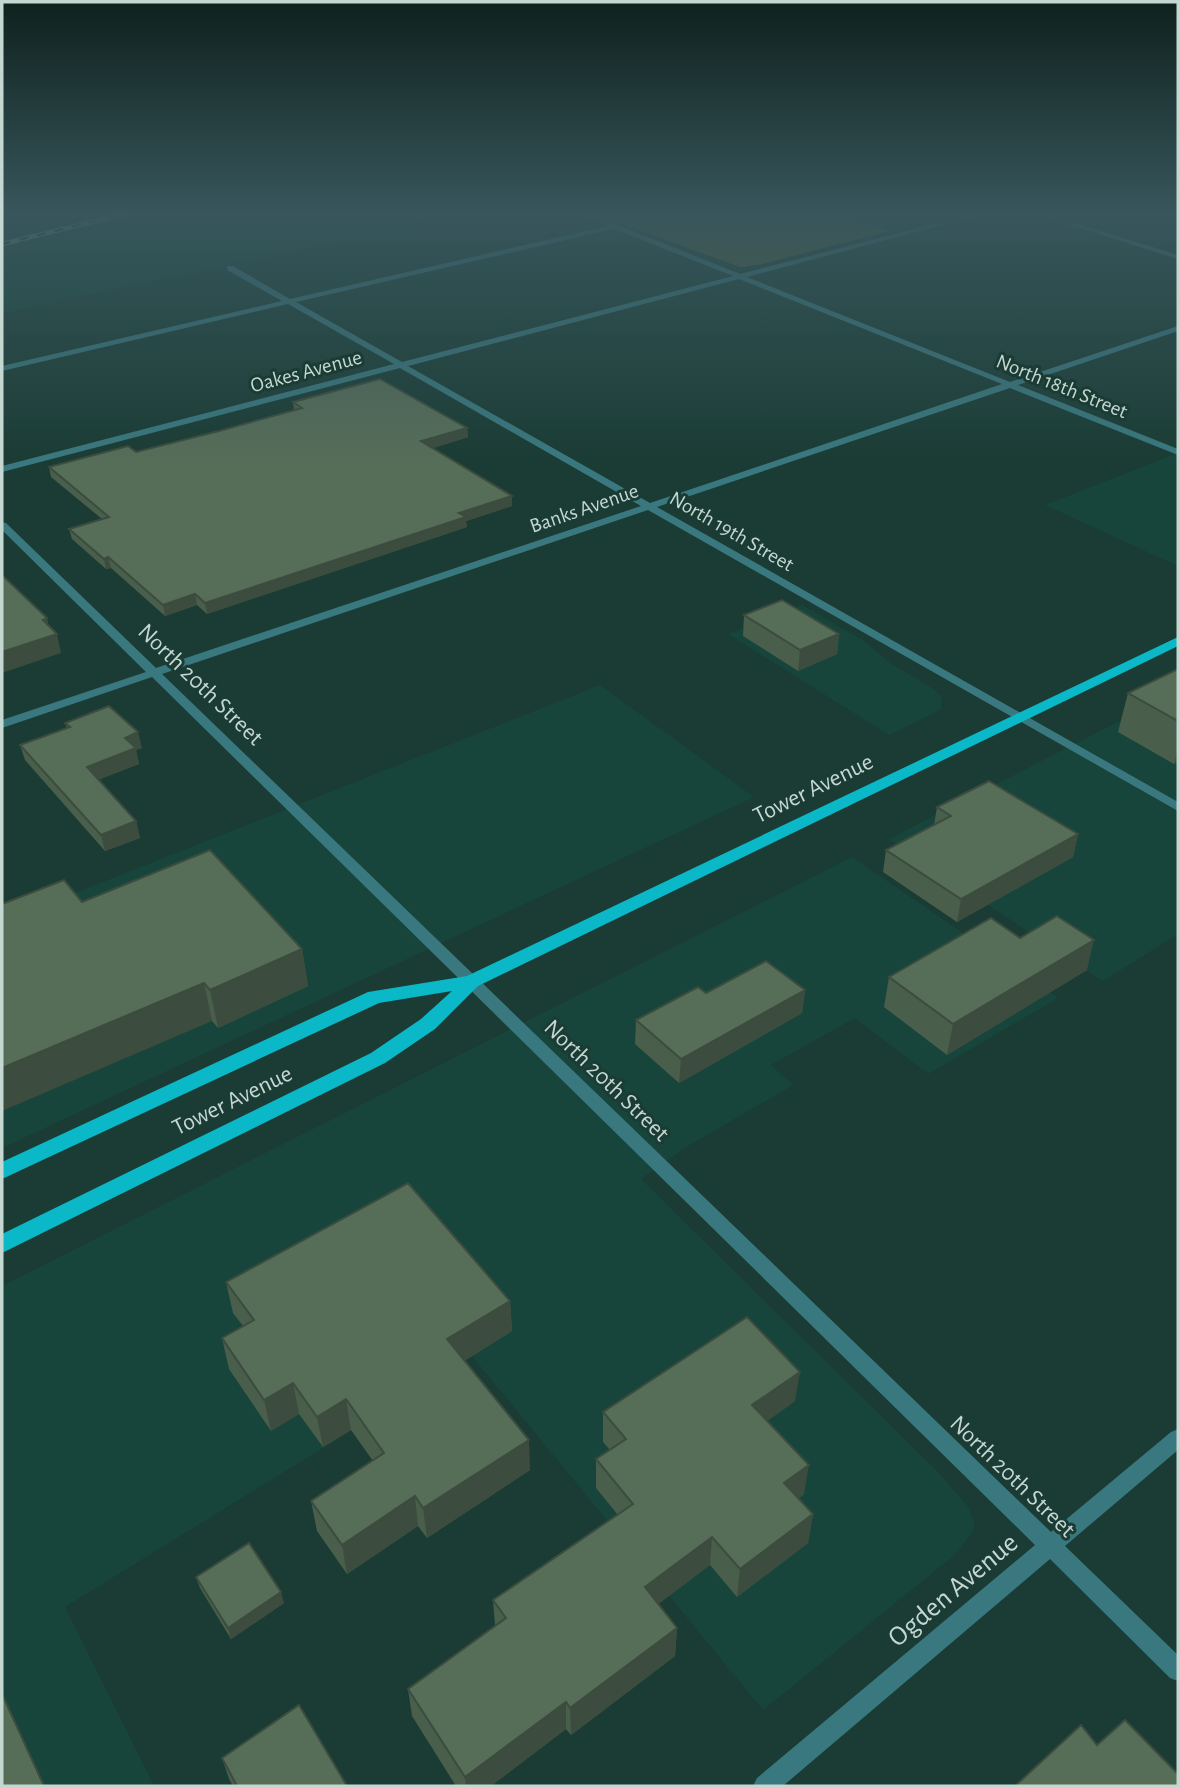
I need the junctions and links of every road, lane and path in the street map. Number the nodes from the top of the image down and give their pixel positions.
1 (283, 296) edge
2 (311, 296) edge
3 (663, 296) edge
4 (792, 296) edge
5 (291, 301) junction
6 (1178, 328) edge
7 (401, 365) junction
8 (2, 368) edge
9 (1011, 384) junction
10 (1178, 452) edge
11 (2, 469) edge
12 (649, 506) junction
13 (2, 525) edge
14 (1178, 641) edge
15 (154, 673) junction
16 (1020, 717) junction
17 (2, 724) edge
18 (1178, 807) edge
19 (471, 982) junction
20 (2, 1171) edge
21 (2, 1244) edge
22 (1178, 1438) edge
23 (1050, 1545) junction
24 (1178, 1670) edge
25 (765, 1786) edge

1 - 5 street, North 19th Street
2 - 5 street
3 - 7 street, Oakes Avenue
4 - 9 street, North 18th Street
5 - 7 street, North 19th Street
5 - 8 street
6 - 9 street, Banks Avenue
7 - 11 street, Oakes Avenue
7 - 12 street, North 19th Street
9 - 10 street, North 18th Street
9 - 12 street, Banks Avenue
12 - 15 street, Banks Avenue
12 - 16 street, North 19th Street
13 - 15 street, North 20th Street
14 - 16 main road, Tower Avenue
15 - 17 street, Banks Avenue
15 - 19 street, North 20th Street
16 - 18 street, North 19th Street
16 - 19 main road, Tower Avenue
19 - 20 main road, Tower Avenue
19 - 21 main road, Tower Avenue
19 - 23 street, North 20th Street
22 - 23 street, Ogden Avenue
23 - 24 street, North 20th Street
23 - 25 street, Ogden Avenue

